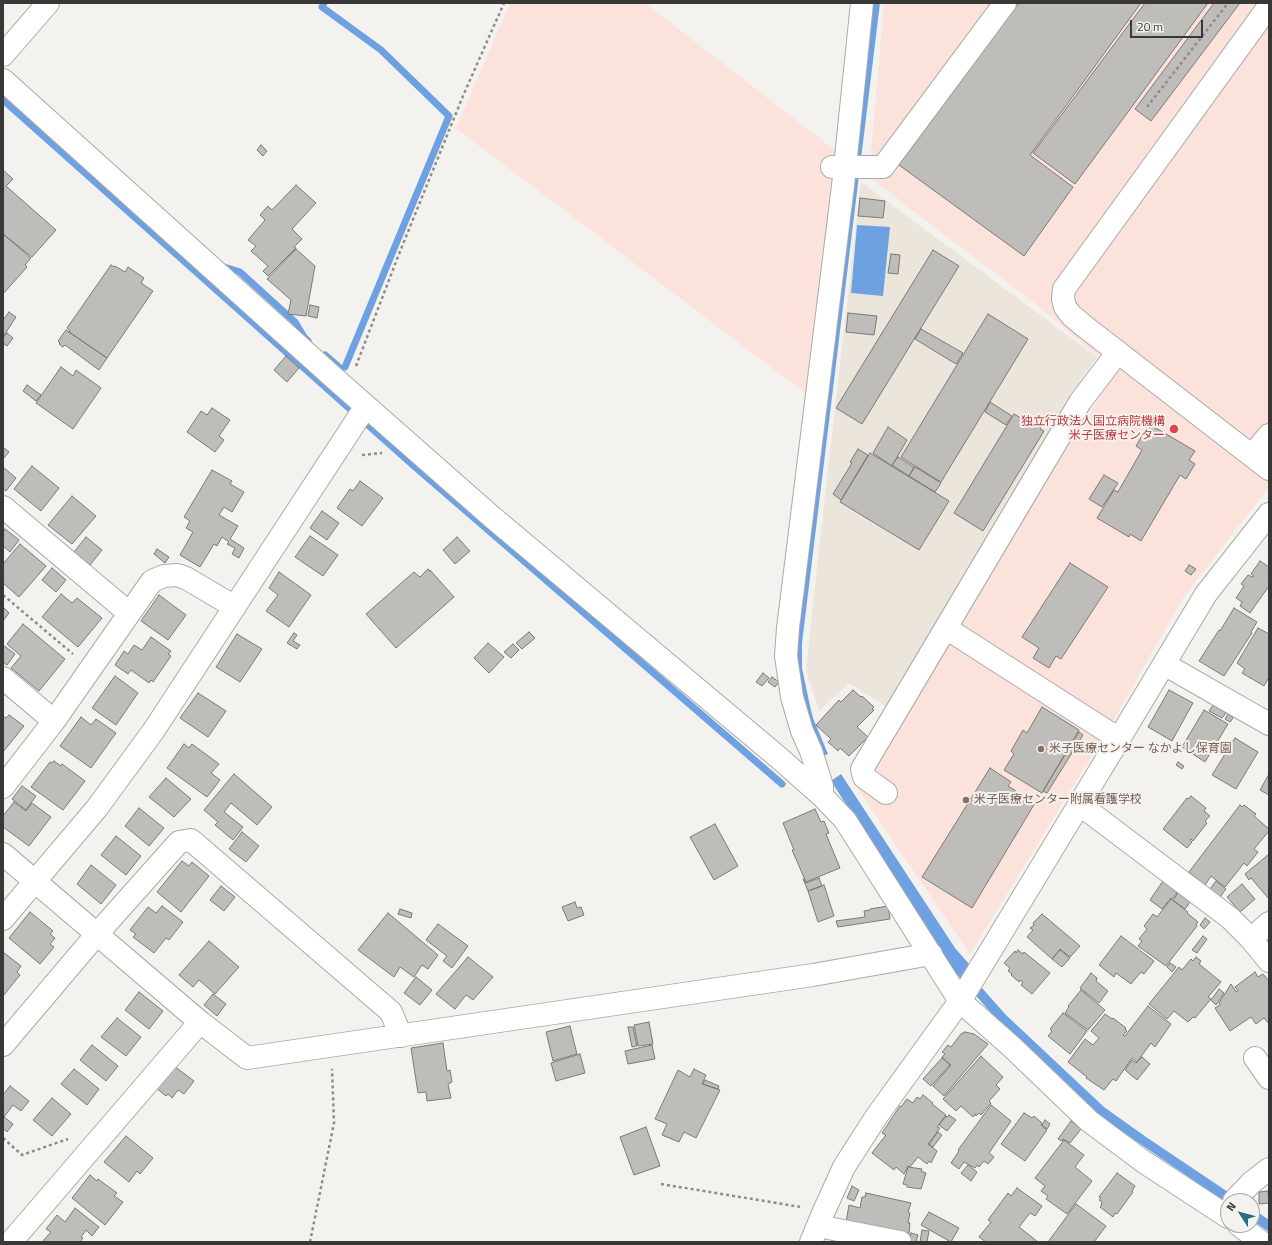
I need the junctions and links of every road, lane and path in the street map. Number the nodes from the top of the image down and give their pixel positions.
1 (48, 3) edge
2 (504, 3) edge
3 (862, 3) edge
4 (1005, 3) edge
5 (1228, 3) edge
6 (1269, 6) edge
7 (3, 55) edge
8 (3, 80) edge
9 (1147, 107) dead end
10 (847, 167) junction
11 (1118, 352) junction
12 (347, 388) junction
13 (366, 406) junction
14 (1269, 435) edge
15 (369, 451) dead end
16 (386, 453) dead end
17 (373, 454) junction
18 (1252, 455) junction
19 (357, 456) dead end
20 (1269, 469) edge
21 (3, 507) edge
22 (1269, 514) edge
23 (3, 595) edge
24 (235, 607) junction
25 (129, 613) junction
26 (946, 628) junction
27 (1164, 664) junction
28 (90, 669) junction
29 (3, 678) edge
30 (54, 721) junction
31 (1269, 724) edge
32 (1120, 739) junction
33 (3, 787) edge
34 (886, 793) dead end
35 (822, 796) junction
36 (1079, 804) junction
37 (3, 854) edge
38 (35, 881) junction
39 (3, 919) edge
40 (1269, 923) edge
41 (97, 934) junction
42 (1251, 938) junction
43 (931, 954) junction
44 (1269, 961) edge
45 (960, 1000) junction
46 (200, 1022) junction
47 (401, 1036) junction
48 (3, 1045) edge
49 (332, 1046) junction
50 (1255, 1058) dead end
51 (1269, 1078) edge
52 (75, 1137) dead end
53 (3, 1138) edge
54 (1269, 1170) edge
55 (661, 1184) dead end
56 (1244, 1193) edge
57 (1220, 1207) edge
58 (818, 1226) edge
59 (1251, 1233) edge
60 (11, 1242) edge
61 (310, 1242) edge
62 (900, 1242) edge
63 (1261, 1242) edge

1 - 7 street
2 - 12 path
3 - 10 street
4 - 10 street
5 - 9 path
6 - 11 street
8 - 12 street
10 - 35 street
11 - 18 street
11 - 26 street
12 - 13 street
13 - 24 street
13 - 35 street
14 - 18 street
15 - 17 path
16 - 17 path
17 - 19 path
18 - 20 street
21 - 25 street
22 - 27 street
23 - 28 path
24 - 25 street
24 - 38 street
25 - 28 street
26 - 32 street
26 - 34 street
27 - 31 street
27 - 32 street
28 - 30 street
29 - 30 street
30 - 33 street
32 - 36 street
35 - 43 street
36 - 42 street
36 - 45 street
37 - 38 street
38 - 39 street
38 - 41 street
40 - 42 street
41 - 46 street
41 - 47 street
41 - 48 street
42 - 44 street
43 - 45 street
43 - 47 street
45 - 57 street
45 - 58 street
46 - 49 street
46 - 60 street
47 - 49 street
49 - 61 path
50 - 51 street
52 - 53 path
54 - 56 street
55 - 58 path
58 - 62 street
59 - 63 street

